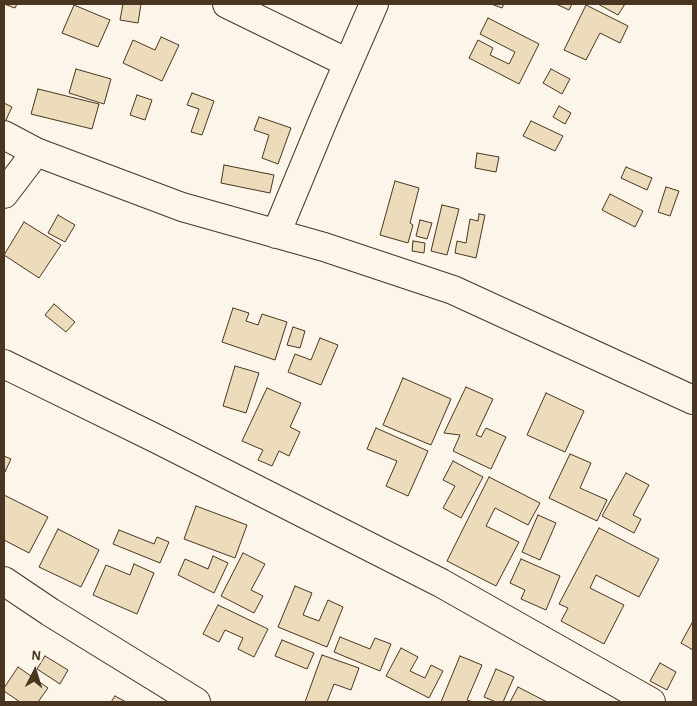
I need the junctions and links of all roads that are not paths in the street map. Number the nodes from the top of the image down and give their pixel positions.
1 (227, 4) edge
2 (374, 4) edge
3 (348, 63) junction
4 (4, 135) edge
5 (36, 152) junction
6 (4, 194) edge
7 (276, 234) junction
8 (4, 364) edge
9 (693, 400) edge
10 (4, 581) edge
11 (196, 702) edge
12 (651, 702) edge

1 - 3 street
2 - 3 street
3 - 7 street
4 - 5 street
5 - 6 street
5 - 7 street
7 - 9 street
8 - 12 street
10 - 11 street

